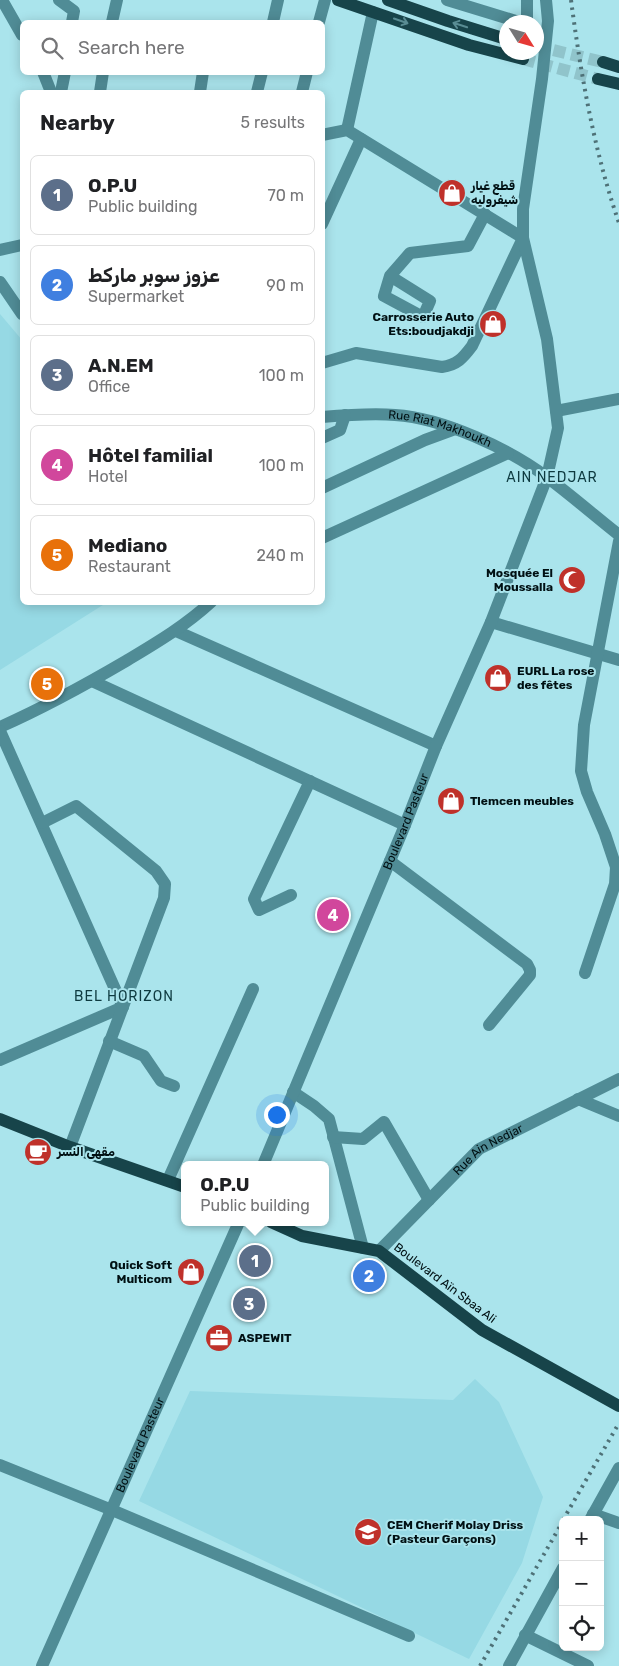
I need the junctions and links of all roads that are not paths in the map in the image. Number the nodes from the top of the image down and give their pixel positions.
1 (2, 0) edge
2 (59, 0) edge
3 (117, 0) edge
4 (278, 0) edge
5 (325, 0) edge
6 (338, 0) edge
7 (388, 0) edge
8 (447, 0) edge
9 (526, 0) edge
10 (546, 0) edge
11 (373, 12) junction
12 (527, 15) edge
13 (499, 16) edge
14 (72, 20) edge
15 (112, 20) edge
16 (273, 20) edge
17 (320, 20) edge
18 (20, 32) edge
19 (499, 37) edge
20 (499, 52) edge
21 (603, 62) tunnel mouth
22 (619, 67) edge
23 (44, 75) edge
24 (65, 75) edge
25 (103, 75) edge
26 (203, 75) edge
27 (261, 75) edge
28 (306, 75) edge
29 (598, 79) tunnel mouth
30 (619, 84) edge
31 (50, 90) edge
32 (62, 90) edge
33 (100, 90) edge
34 (200, 90) edge
35 (258, 90) edge
36 (302, 90) edge
37 (347, 130) junction
38 (325, 134) edge
39 (361, 139) junction
40 (485, 214) junction
41 (325, 217) edge
42 (524, 238) junction
43 (20, 245) edge
44 (0, 250) edge
45 (390, 276) dead end
46 (0, 282) edge
47 (20, 311) edge
48 (325, 362) edge
49 (619, 399) edge
50 (556, 412) junction
51 (345, 415) junction
52 (325, 417) edge
53 (455, 429) junction
54 (325, 437) edge
55 (508, 453) junction
56 (547, 477) junction
57 (325, 487) edge
58 (619, 535) edge
59 (325, 537) edge
60 (619, 541) edge
61 (208, 605) edge
62 (491, 622) junction
63 (176, 631) junction
64 (597, 654) junction
65 (619, 660) edge
66 (92, 681) junction
67 (0, 726) edge
68 (0, 731) edge
69 (436, 746) junction
70 (310, 781) junction
71 (42, 823) junction
72 (405, 825) junction
73 (390, 861) junction
74 (291, 895) dead end
75 (585, 973) dead end
76 (253, 989) dead end
77 (123, 1007) junction
78 (489, 1025) dead end
79 (110, 1041) junction
80 (0, 1060) edge
81 (619, 1079) edge
82 (174, 1086) dead end
83 (293, 1092) junction
84 (578, 1098) junction
85 (619, 1116) edge
86 (0, 1119) edge
87 (333, 1137) junction
88 (70, 1147) junction
89 (265, 1161) edge
90 (168, 1180) junction
91 (181, 1185) edge
92 (430, 1200) junction
93 (237, 1226) edge
94 (281, 1226) edge
95 (363, 1248) junction
96 (379, 1251) junction
97 (619, 1406) edge
98 (0, 1465) edge
99 (619, 1468) edge
100 (112, 1510) junction
101 (592, 1516) edge
102 (604, 1520) edge
103 (619, 1523) edge
104 (559, 1575) edge
105 (525, 1635) junction
106 (409, 1636) dead end
107 (42, 1666) edge
108 (509, 1666) edge
109 (588, 1666) edge

1 - 18 street
2 - 14 street
3 - 15 street
4 - 16 street
5 - 17 street
6 - 11 main road
19 -> 7 main road
8 - 13 street
9 - 12 street
10 - 42 street, Boulevard Pasteur
11 -> 20 main road
11 - 37 street
21 - 22 main road
23 - 31 street
24 - 32 street
25 - 33 street
26 - 34 street
27 - 35 street
28 - 36 street
29 - 30 main road
37 - 38 street
37 - 39 street
39 - 40 street
39 - 41 street
40 - 42 street
40 - 45 street
42 - 48 street
42 - 50 street, Boulevard Pasteur
43 - 44 street
46 - 47 street
49 - 50 street
50 - 56 street, Boulevard Pasteur
51 - 52 street, Rue Riat Makhoukh
51 - 53 street, Rue Riat Makhoukh
51 - 54 street
53 - 55 street, Rue Riat Makhoukh
53 - 57 street
55 - 56 street, Rue Riat Makhoukh
55 - 59 street
56 - 58 street, Rue Riat Makhoukh
56 - 62 street, Boulevard Pasteur
60 - 64 street
61 - 63 street
62 - 64 street
62 - 69 street, Boulevard Pasteur
63 - 66 street
63 - 69 street
64 - 65 street
64 - 75 street
66 - 67 street
66 - 70 street
68 - 71 street
69 - 72 street, Boulevard Pasteur
70 - 72 street
70 - 74 street
71 - 77 street
71 - 77 street
72 - 73 street, Boulevard Pasteur
73 - 78 street
73 - 83 street, Boulevard Pasteur
76 - 90 street
77 - 79 street
77 - 80 street
79 - 82 street
79 - 88 street
81 - 84 street, Rue Ain Nedjar
83 - 87 street
83 - 89 street, Boulevard Pasteur
84 - 85 street
84 - 92 street, Rue Ain Nedjar
86 - 88 main road
87 - 92 street
87 - 95 street
88 - 90 main road
90 - 91 main road
92 - 96 street, Rue Ain Nedjar
93 - 100 street, Boulevard Pasteur
94 - 95 main road, Boulevard Aïn Sbaa Ali
95 - 96 main road, Boulevard Aïn Sbaa Ali
96 - 97 main road, Boulevard Aïn Sbaa Ali
98 - 100 street
99 - 101 street
100 - 106 street
100 - 107 street, Boulevard Pasteur
102 - 103 street
104 - 105 street
105 - 108 street
105 - 109 street

